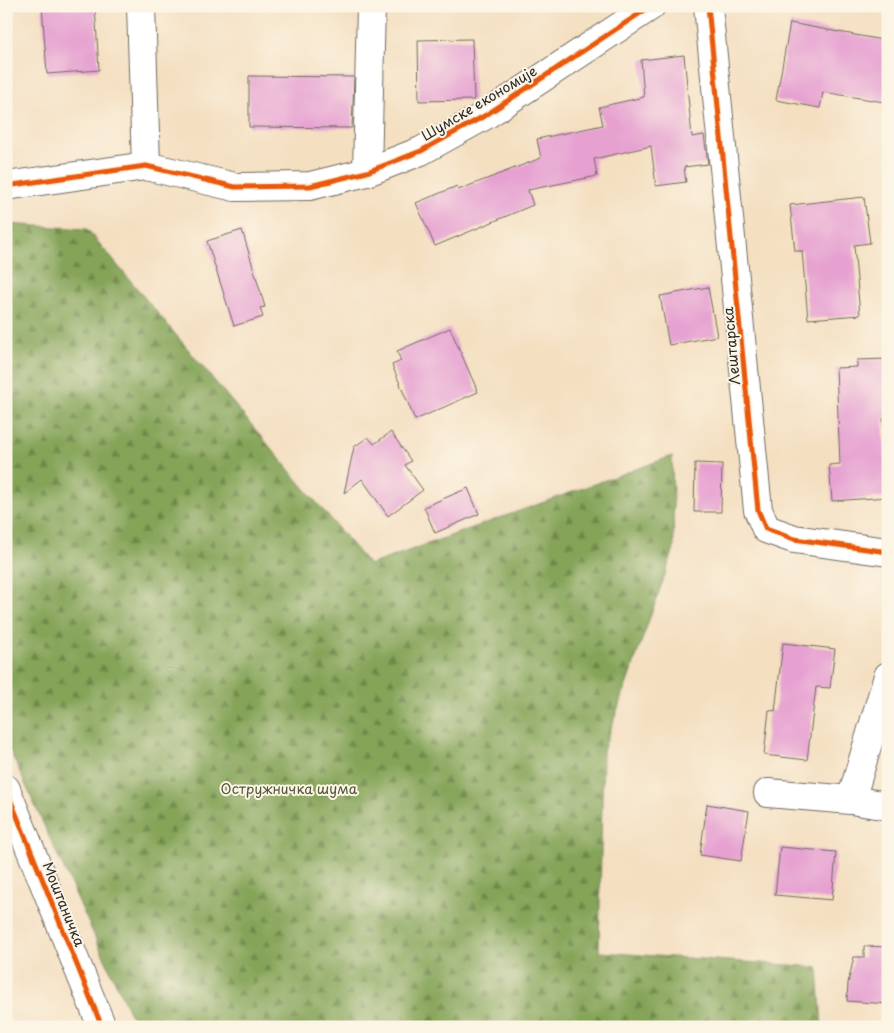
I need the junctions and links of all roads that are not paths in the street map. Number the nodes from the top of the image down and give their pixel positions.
1 (142, 6) edge
2 (371, 6) edge
3 (651, 6) edge
4 (708, 6) edge
5 (146, 166) junction
6 (367, 172) junction
7 (6, 186) edge
8 (888, 552) edge
9 (888, 676) edge
10 (6, 789) edge
11 (768, 793) dead end
12 (851, 800) junction
13 (888, 806) edge
14 (102, 1027) edge

1 - 5 street
2 - 6 street
3 - 6 street, Шумске економије
4 - 8 street, Лештарска
5 - 6 street, Шумске економије
5 - 7 street, Шумске економије
9 - 12 street
10 - 14 street, Моштаничка
11 - 12 street
12 - 13 street

